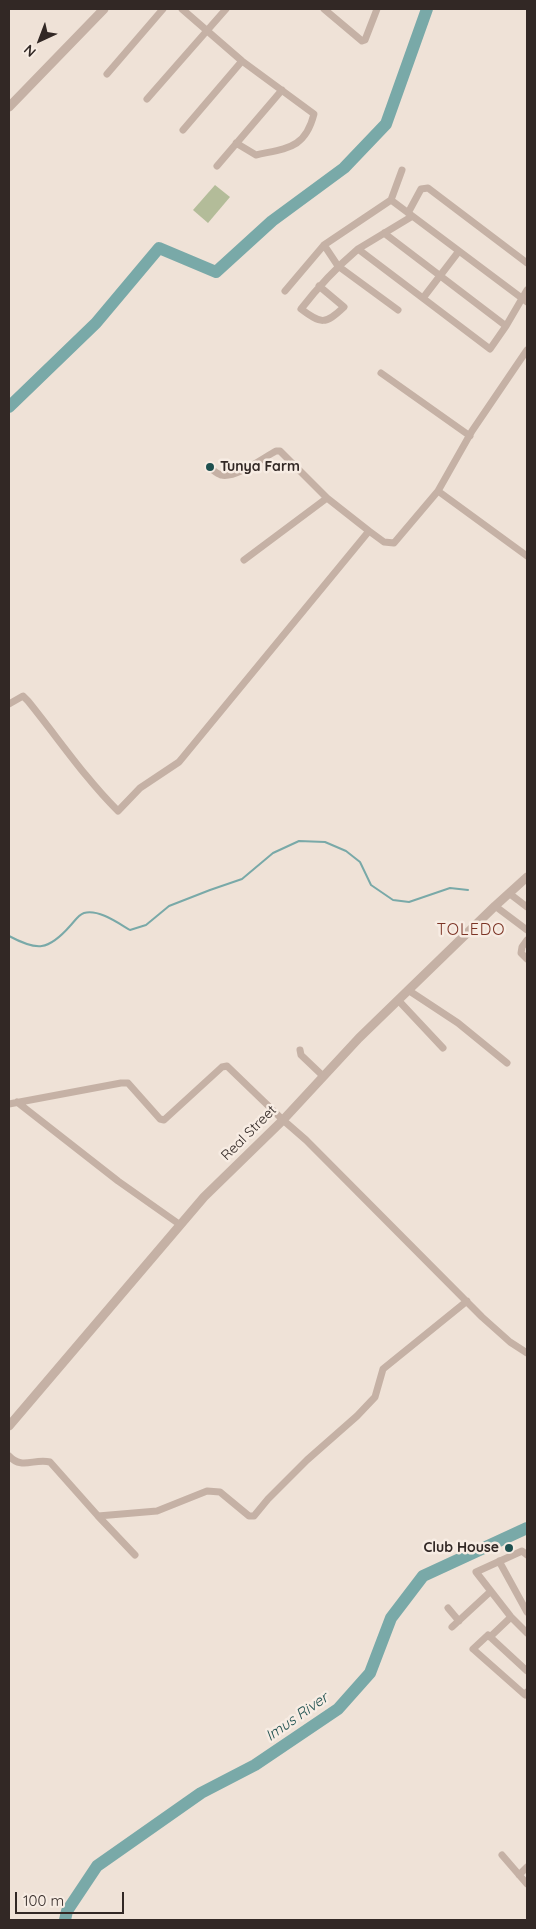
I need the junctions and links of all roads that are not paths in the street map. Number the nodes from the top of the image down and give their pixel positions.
1 (104, 9) edge
2 (163, 9) edge
3 (182, 9) edge
4 (226, 9) edge
5 (324, 9) edge
6 (377, 9) edge
7 (207, 30) junction
8 (242, 61) junction
9 (107, 74) dead end
10 (282, 90) junction
11 (147, 99) dead end
12 (9, 107) edge
13 (183, 130) dead end
14 (236, 143) junction
15 (217, 166) dead end
16 (402, 170) dead end
17 (391, 200) junction
18 (410, 215) junction
19 (384, 232) junction
20 (324, 244) junction
21 (358, 249) junction
22 (458, 251) junction
23 (527, 264) edge
24 (338, 266) junction
25 (441, 275) junction
26 (319, 286) junction
27 (527, 290) edge
28 (286, 291) dead end
29 (424, 298) junction
30 (525, 300) edge
31 (398, 310) dead end
32 (506, 326) junction
33 (527, 350) edge
34 (381, 373) dead end
35 (470, 436) junction
36 (210, 468) dead end
37 (438, 491) junction
38 (327, 498) junction
39 (370, 531) junction
40 (527, 556) edge
41 (244, 560) dead end
42 (9, 704) edge
43 (527, 877) edge
44 (510, 894) junction
45 (495, 906) junction
46 (527, 907) edge
47 (527, 930) edge
48 (527, 940) edge
49 (527, 959) edge
50 (408, 990) junction
51 (398, 1000) junction
52 (443, 1048) dead end
53 (300, 1050) dead end
54 (507, 1063) dead end
55 (323, 1076) junction
56 (17, 1102) junction
57 (9, 1104) edge
58 (283, 1120) junction
59 (179, 1224) junction
60 (467, 1301) junction
61 (527, 1353) edge
62 (9, 1426) edge
63 (9, 1456) edge
64 (98, 1516) junction
65 (135, 1555) dead end
66 (527, 1555) edge
67 (499, 1561) junction
68 (491, 1591) junction
69 (448, 1608) dead end
70 (527, 1612) edge
71 (511, 1617) junction
72 (527, 1617) edge
73 (459, 1621) junction
74 (517, 1623) junction
75 (452, 1627) dead end
76 (527, 1633) edge
77 (490, 1638) junction
78 (527, 1671) edge
79 (527, 1692) edge
80 (502, 1855) dead end
81 (527, 1867) edge
82 (518, 1875) junction
83 (527, 1884) edge

1 - 12 street
2 - 9 street
3 - 7 street
4 - 7 street
5 - 6 street
7 - 8 street
7 - 11 street
8 - 10 street
8 - 13 street
10 - 14 street
10 - 14 street
14 - 15 street
16 - 17 street
17 - 18 street
17 - 20 street
18 - 19 street
18 - 22 street
18 - 23 street
19 - 21 street
19 - 25 street
20 - 24 street
20 - 28 street
21 - 24 street
21 - 29 street
22 - 25 street
22 - 30 street
24 - 26 street
24 - 31 street
25 - 29 street
25 - 32 street
26 - 26 street
27 - 30 street
29 - 32 street
30 - 32 street
33 - 35 street
34 - 35 street
35 - 37 street
36 - 38 street
37 - 39 street
37 - 40 street
38 - 39 street
38 - 41 street
39 - 42 street
43 - 44 street, Real Street
44 - 45 street, Real Street
44 - 46 street
45 - 47 street
45 - 50 street, Real Street
48 - 49 street
50 - 51 street, Real Street
50 - 54 street
51 - 52 street
51 - 55 street, Real Street
53 - 55 street
55 - 58 street, Real Street
56 - 57 street
56 - 58 street
56 - 59 street
58 - 59 street, Real Street
58 - 60 street
59 - 62 street, Real Street
60 - 61 street
60 - 64 street
63 - 64 street
64 - 65 street
66 - 67 street
67 - 68 street
67 - 70 street
68 - 71 street
68 - 73 street
69 - 73 street
71 - 74 street
71 - 77 street
72 - 74 street
73 - 75 street
74 - 76 street
77 - 78 street
77 - 79 street
80 - 82 street
81 - 82 street
82 - 83 street

